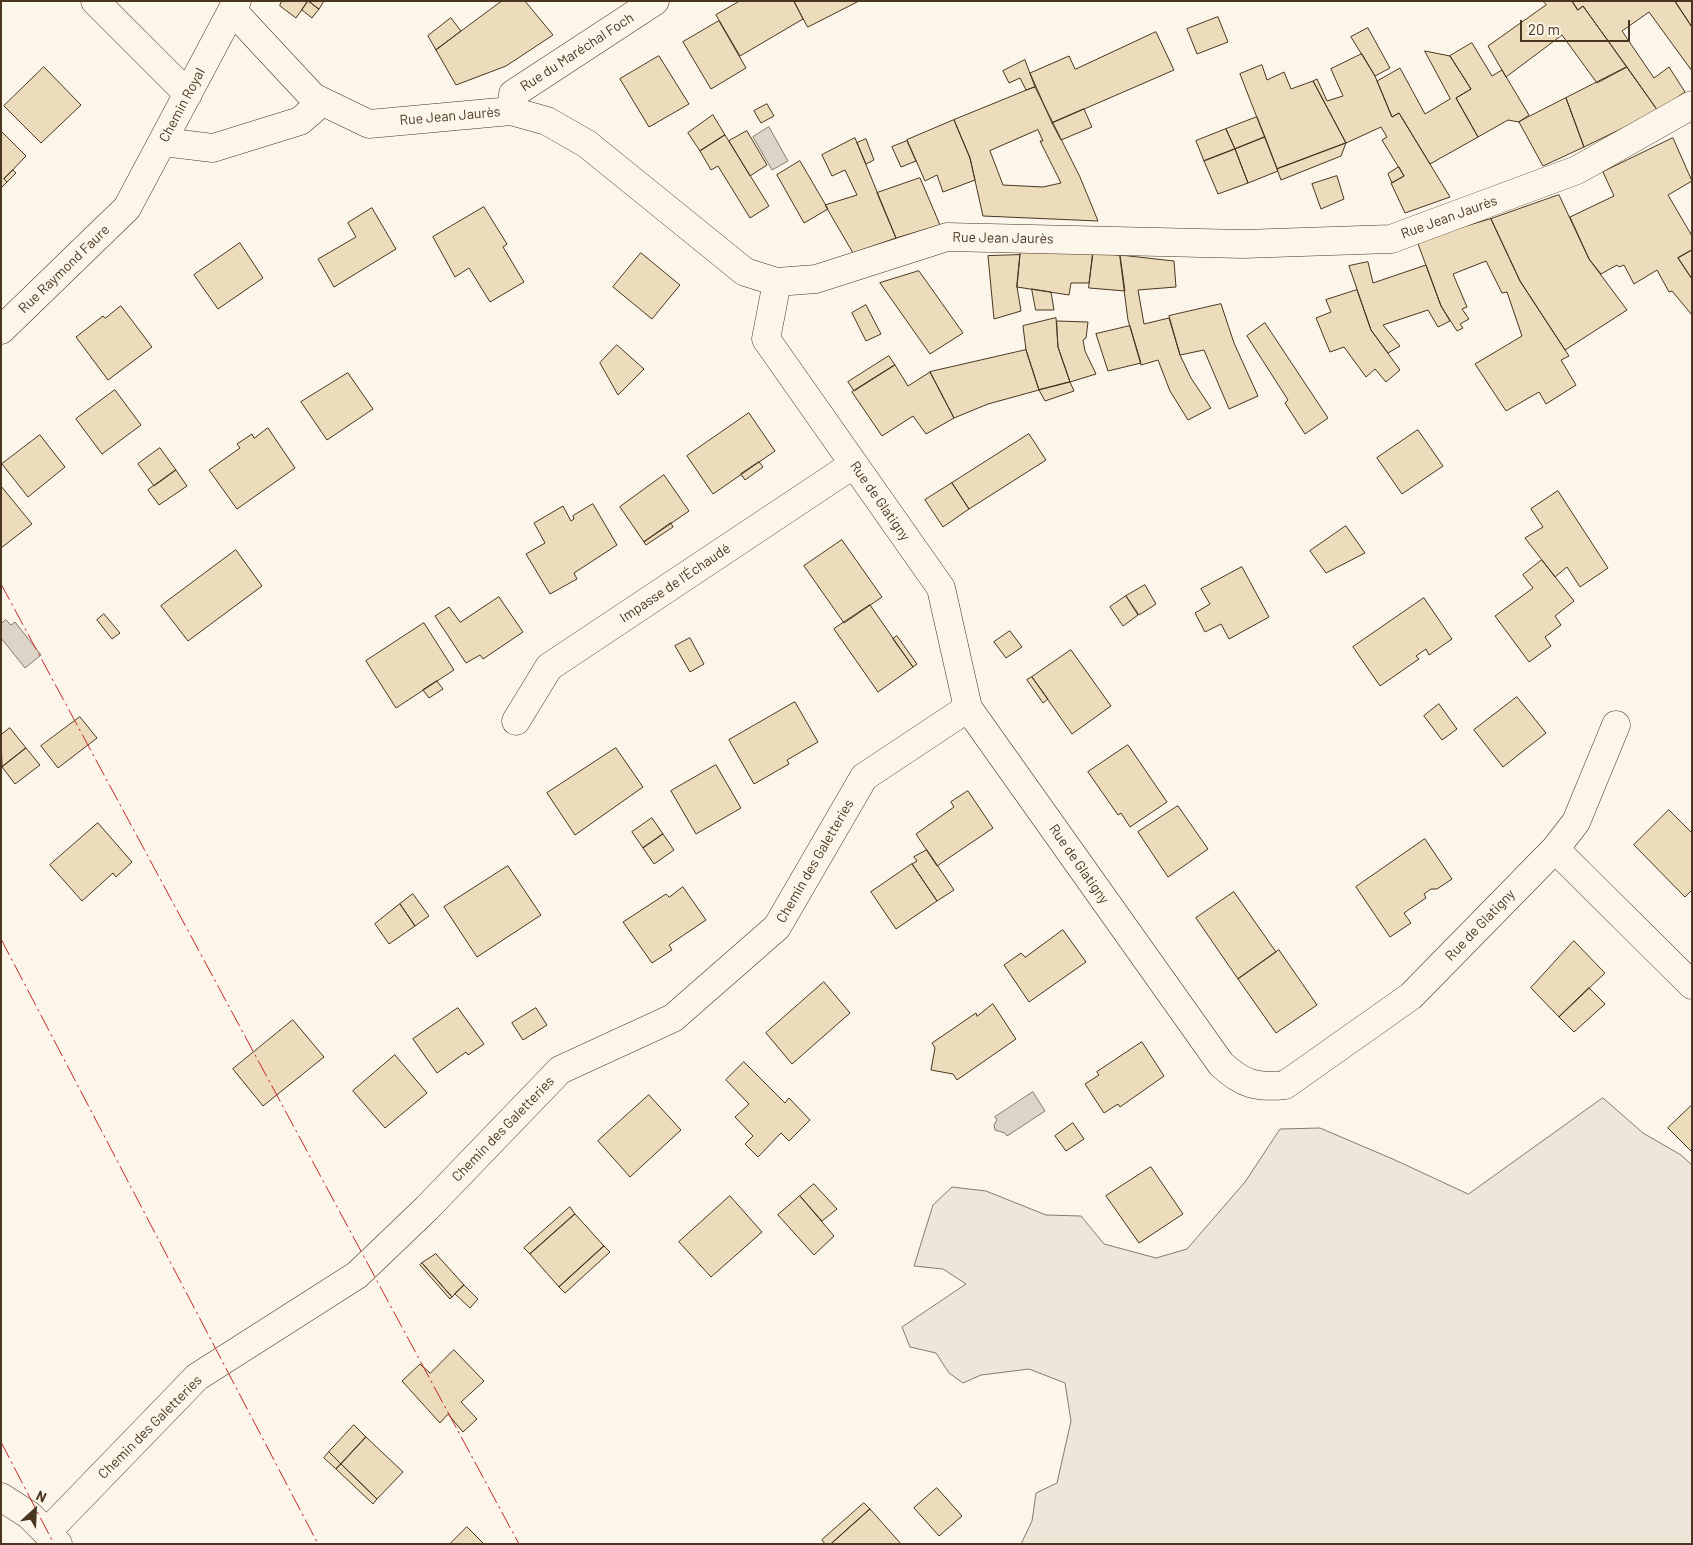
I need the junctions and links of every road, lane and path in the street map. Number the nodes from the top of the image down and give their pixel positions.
1 (95, 1) edge
2 (655, 1) edge
3 (235, 6) edge
4 (188, 94) junction
5 (322, 102) junction
6 (1692, 105) edge
7 (511, 111) junction
8 (163, 142) junction
9 (127, 208) joint
10 (776, 282) junction
11 (1, 330) edge
12 (854, 464) junction
13 (968, 708) junction
14 (516, 721) dead end
15 (1616, 725) dead end
16 (1555, 849) junction
17 (1692, 985) edge
18 (1, 1497) edge
19 (52, 1538) edge

1 - 4 street
2 - 7 street, Rue du Maréchal Foch
3 - 4 street, Chemin Royal
3 - 5 street, Rue Jean Jaurès
4 - 8 street, Chemin Royal
5 - 7 street, Rue Jean Jaurès
5 - 8 street
6 - 10 street, Rue Jean Jaurès
7 - 10 street, Rue Jean Jaurès
8 - 9 street, Chemin Royal
9 - 11 street, Rue Raymond Faure
10 - 12 street, Rue de Glatigny
12 - 13 street, Rue de Glatigny
12 - 14 street, Impasse de l'Échaudé
13 - 16 street, Rue de Glatigny
13 - 19 street, Chemin des Galetteries
15 - 16 street, Rue de Glatigny
16 - 17 street
18 - 19 street

